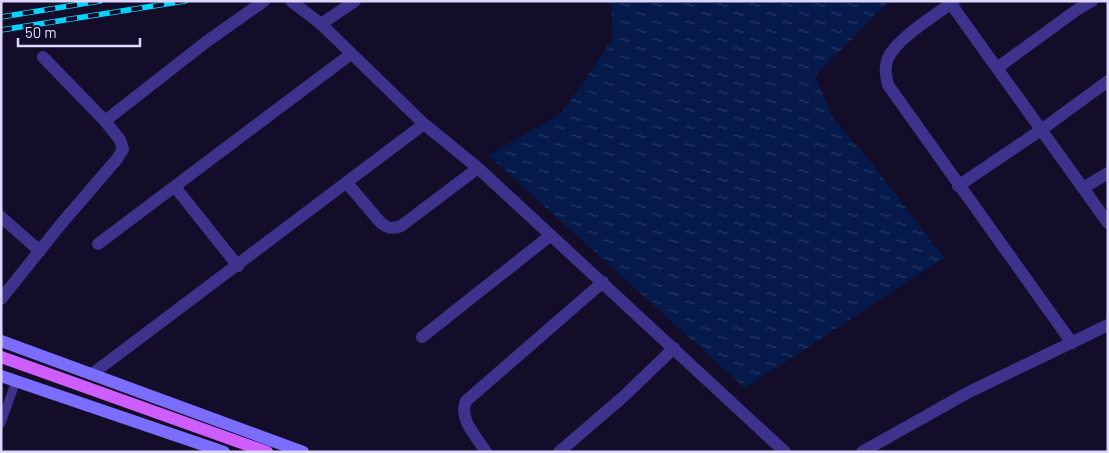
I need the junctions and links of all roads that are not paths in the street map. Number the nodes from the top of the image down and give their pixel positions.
1 (264, 1) edge
2 (291, 1) edge
3 (355, 1) edge
4 (1092, 1) edge
5 (952, 2) edge
6 (321, 24) junction
7 (350, 54) junction
8 (43, 56) dead end
9 (997, 68) junction
10 (1108, 81) edge
11 (105, 122) junction
12 (424, 124) junction
13 (1041, 130) junction
14 (478, 168) junction
15 (1108, 173) edge
16 (346, 183) junction
17 (958, 186) junction
18 (175, 187) junction
19 (1083, 188) junction
20 (1, 217) edge
21 (1108, 223) edge
22 (551, 234) junction
23 (98, 244) dead end
24 (40, 251) junction
25 (238, 266) junction
26 (603, 282) junction
27 (1, 299) edge
28 (1108, 325) edge
29 (422, 337) dead end
30 (1, 341) edge
31 (1072, 343) junction
32 (674, 348) junction
33 (1, 357) edge
34 (92, 374) junction
35 (1, 376) edge
36 (16, 381) junction
37 (1, 423) edge
38 (224, 452) edge
39 (267, 452) edge
40 (303, 452) edge
41 (486, 452) edge
42 (559, 452) edge
43 (785, 452) edge
44 (862, 452) edge

1 - 11 street
2 - 6 street
3 - 6 street
4 - 9 street
5 - 9 street
5 - 17 street
6 - 7 street
7 - 12 street
7 - 18 street
8 - 11 street
9 - 13 street
10 - 13 street
11 - 24 street
12 - 14 street
12 - 16 street
13 - 17 street
13 - 19 street
14 - 16 street
14 - 22 street
15 - 19 street
16 - 25 street
17 - 31 street
18 - 23 street
18 - 25 street
19 - 21 street
20 - 24 street
22 - 26 street
22 - 29 street
24 - 27 street
25 - 34 street
26 - 32 street
26 - 41 street
28 - 31 street
30 - 34 street
31 - 44 street
32 - 42 street
32 - 43 street
33 - 39 main road
34 - 40 street
35 - 36 street
36 - 37 lane
36 - 38 street

